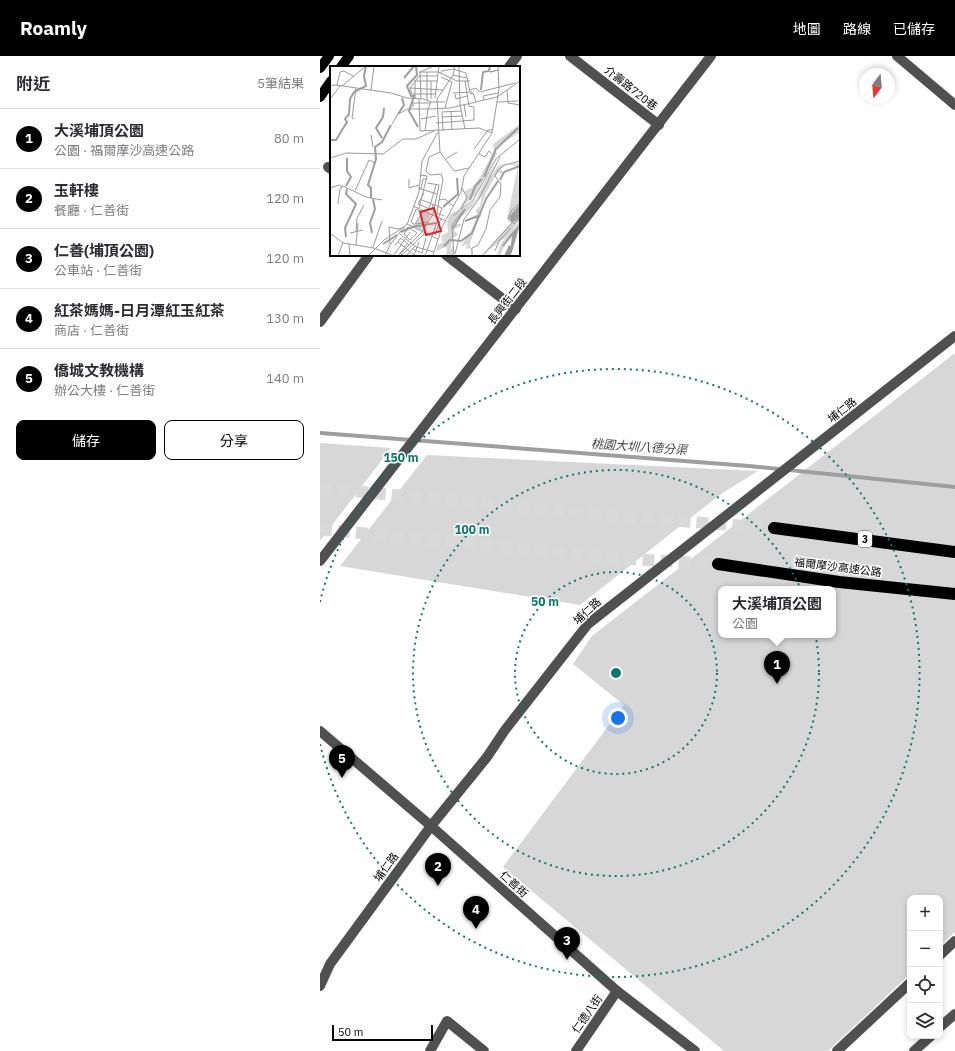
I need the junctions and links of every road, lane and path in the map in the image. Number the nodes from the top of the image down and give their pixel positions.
1 (329, 56) edge
2 (349, 56) edge
3 (517, 56) edge
4 (570, 56) edge
5 (712, 56) edge
6 (897, 56) edge
7 (342, 66) edge
8 (510, 66) edge
9 (320, 68) edge
10 (330, 82) edge
11 (320, 97) edge
12 (955, 105) edge
13 (658, 124) junction
14 (369, 256) edge
15 (447, 256) edge
16 (516, 309) junction
17 (320, 322) edge
18 (955, 336) edge
19 (774, 528) tunnel mouth
20 (955, 552) edge
21 (320, 561) edge
22 (718, 564) tunnel mouth
23 (955, 594) edge
24 (320, 732) edge
25 (431, 826) junction
26 (953, 947) edge
27 (943, 953) edge
28 (320, 986) edge
29 (907, 986) edge
30 (617, 991) junction
31 (955, 1014) edge
32 (943, 1025) edge
33 (928, 1039) edge
34 (430, 1051) edge
35 (484, 1051) edge
36 (576, 1051) edge
37 (695, 1051) edge
38 (837, 1051) edge
39 (914, 1051) edge

1 - 9 main road
2 - 7 main road
3 - 8 street
4 - 13 street, 介壽路720巷
5 - 13 street, 長興街二段
6 - 12 street
10 - 11 main road
13 - 16 street, 長興街二段
14 - 17 street
15 - 16 street
16 - 21 street, 長興街二段
18 - 25 street, 埔仁路
19 - 20 highway, 3
22 - 23 highway, 福爾摩沙高速公路
24 - 25 street, 仁善街
25 - 28 street, 埔仁路
25 - 30 street, 仁善街
26 - 27 street
29 - 38 street
30 - 36 street, 仁德八街
30 - 37 street, 仁善街
31 - 32 street
33 - 39 street
34 - 35 street

